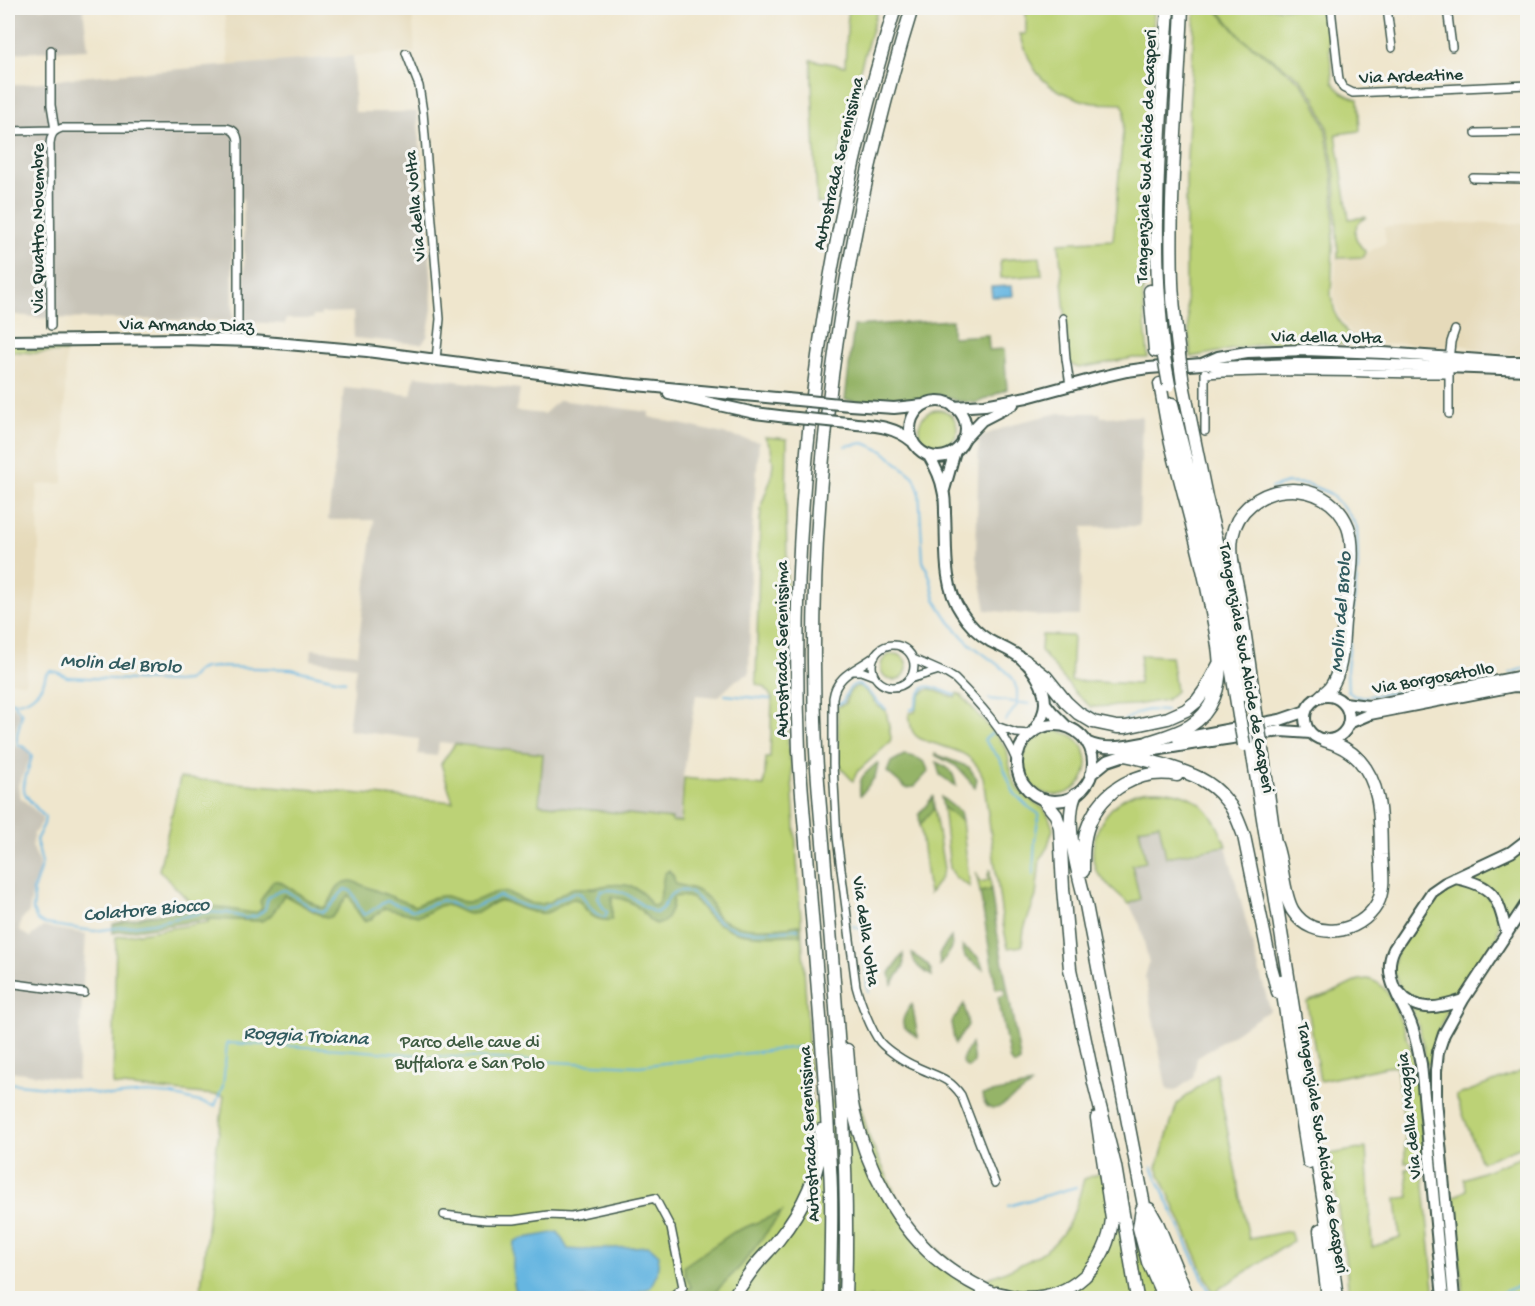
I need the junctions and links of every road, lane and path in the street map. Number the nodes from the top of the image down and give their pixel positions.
1 (895, 8) edge
2 (912, 8) edge
3 (1168, 8) edge
4 (1182, 8) edge
5 (1331, 8) edge
6 (1387, 8) edge
7 (1447, 8) edge
8 (1452, 47) dead end
9 (1392, 48) dead end
10 (51, 50) dead end
11 (406, 53) dead end
12 (1527, 85) edge
13 (55, 130) junction
14 (8, 131) edge
15 (1527, 132) edge
16 (1476, 133) dead end
17 (1473, 178) dead end
18 (1527, 179) edge
19 (1063, 318) dead end
20 (51, 326) dead end
21 (238, 328) dead end
22 (1455, 330) dead end
23 (8, 341) edge
24 (436, 359) junction
25 (1527, 362) edge
26 (1449, 366) junction
27 (1205, 367) junction
28 (1527, 370) edge
29 (625, 384) junction
30 (1165, 384) junction
31 (1070, 385) junction
32 (1027, 397) junction
33 (923, 405) junction
34 (954, 407) junction
35 (1449, 414) dead end
36 (1205, 430) dead end
37 (963, 440) junction
38 (912, 441) junction
39 (955, 451) junction
40 (929, 456) junction
41 (1204, 483) junction
42 (944, 491) junction
43 (1240, 603) junction
44 (875, 656) junction
45 (913, 659) junction
46 (1024, 660) junction
47 (1219, 663) junction
48 (852, 671) junction
49 (939, 671) junction
50 (1527, 675) edge
51 (874, 676) junction
52 (910, 679) junction
53 (1527, 687) edge
54 (1320, 697) junction
55 (1046, 703) junction
56 (1344, 704) junction
57 (1306, 711) junction
58 (1247, 714) junction
59 (1348, 723) junction
60 (997, 726) junction
61 (1067, 727) junction
62 (1032, 733) junction
63 (1311, 733) junction
64 (1324, 740) junction
65 (1086, 742) junction
66 (1149, 742) junction
67 (1252, 744) junction
68 (1125, 755) junction
69 (1017, 762) junction
70 (1091, 774) junction
71 (1075, 795) junction
72 (1044, 800) junction
73 (1239, 823) junction
74 (1527, 839) edge
75 (1276, 845) junction
76 (1455, 878) junction
77 (1083, 893) junction
78 (1527, 901) edge
79 (1507, 934) junction
80 (1391, 982) junction
81 (8, 983) edge
82 (84, 993) dead end
83 (1463, 1000) junction
84 (1291, 1005) junction
85 (838, 1023) junction
86 (825, 1079) junction
87 (1094, 1083) junction
88 (995, 1183) dead end
89 (1144, 1199) junction
90 (444, 1215) dead end
91 (755, 1266) junction
92 (984, 1290) junction
93 (670, 1299) edge
94 (720, 1299) edge
95 (732, 1299) edge
96 (830, 1299) edge
97 (845, 1299) edge
98 (1002, 1299) edge
99 (1137, 1299) edge
100 (1164, 1299) edge
101 (1176, 1299) edge
102 (1188, 1299) edge
103 (1328, 1299) edge
104 (1337, 1299) edge
105 (1443, 1299) edge
106 (1454, 1299) edge

1 - 86 highway, Autostrada Serenissima
2 - 85 highway, Autostrada Serenissima
3 - 30 highway, Tangenziale Sud Alcide de Gasperi, bridge
4 - 41 highway, Tangenziale Sud Alcide de Gasperi, bridge
5 - 12 street, Via Ardeatine
6 - 9 street
7 - 8 street
10 - 13 street, Via Quattro Novembre
11 - 24 street, Via della Volta
13 - 14 street, Via Quattro Novembre
13 - 20 street, Via Quattro Novembre
13 - 21 street, Via Quattro Novembre
15 - 16 street
17 - 18 street
19 - 31 street
22 - 26 street
23 - 24 main road, Via Armando Diaz
24 - 29 main road
25 - 26 main road, Via della Volta
26 - 27 street, Via della Volta
26 - 27 main road, Via della Volta
26 - 28 main road, Via della Volta
26 - 35 street
27 - 31 main road, Via della Volta
27 - 36 street
29 - 33 main road, bridge
29 - 38 main road, bridge
30 - 47 highway
30 - 58 highway, Tangenziale Sud Alcide de Gasperi
31 - 32 main road, Via della Volta
32 - 34 main road, Via della Volta
32 - 37 main road, Via della Volta
33 - 34 main road
33 - 38 main road
34 - 37 main road
37 - 39 main road
38 - 40 main road
39 - 40 main road
39 - 42 main road
40 - 42 main road
41 - 43 highway
41 - 58 highway, Tangenziale Sud Alcide de Gasperi
42 - 46 main road
43 - 54 highway
43 - 58 highway
44 - 45 street
44 - 48 street, Via della Volta
44 - 51 street
45 - 49 street
45 - 52 street
46 - 47 highway
46 - 55 main road
47 - 66 highway
48 - 51 street
48 - 88 street, Via della Volta
49 - 52 street
49 - 60 street
50 - 56 main road, Via Borgosatollo
51 - 52 street
53 - 59 main road, Via Borgosatollo
54 - 56 main road, Via Borgosatollo
54 - 57 main road
55 - 61 main road
55 - 62 main road
56 - 59 main road
57 - 63 main road
57 - 66 main road
58 - 67 highway, Tangenziale Sud Alcide de Gasperi, bridge
58 - 67 highway, bridge
59 - 64 main road, Via Borgosatollo
60 - 62 street
60 - 69 street
61 - 62 main road
61 - 65 main road
62 - 69 main road
63 - 64 main road
63 - 68 main road
64 - 75 highway
65 - 66 main road
65 - 70 main road
67 - 75 highway
67 - 84 highway, Tangenziale Sud Alcide de Gasperi
68 - 70 main road
68 - 73 highway
69 - 72 main road
70 - 71 main road
71 - 72 main road
71 - 77 highway
72 - 87 highway
73 - 77 highway
73 - 84 highway
74 - 76 main road
75 - 84 highway
76 - 79 main road
76 - 80 main road
77 - 89 highway
78 - 79 main road
79 - 83 main road, Via della Maggia
80 - 83 main road
80 - 105 main road, Via della Maggia
81 - 82 street
83 - 106 main road, Via della Maggia
84 - 103 highway, Tangenziale Sud Alcide de Gasperi
84 - 104 highway, Tangenziale Sud Alcide de Gasperi
85 - 92 highway
85 - 97 highway, Autostrada Serenissima
86 - 91 highway
86 - 96 highway, Autostrada Serenissima
87 - 92 highway
87 - 99 highway
89 - 100 highway
89 - 101 highway
89 - 102 highway
90 - 93 street
91 - 94 highway
91 - 95 highway
92 - 98 highway

